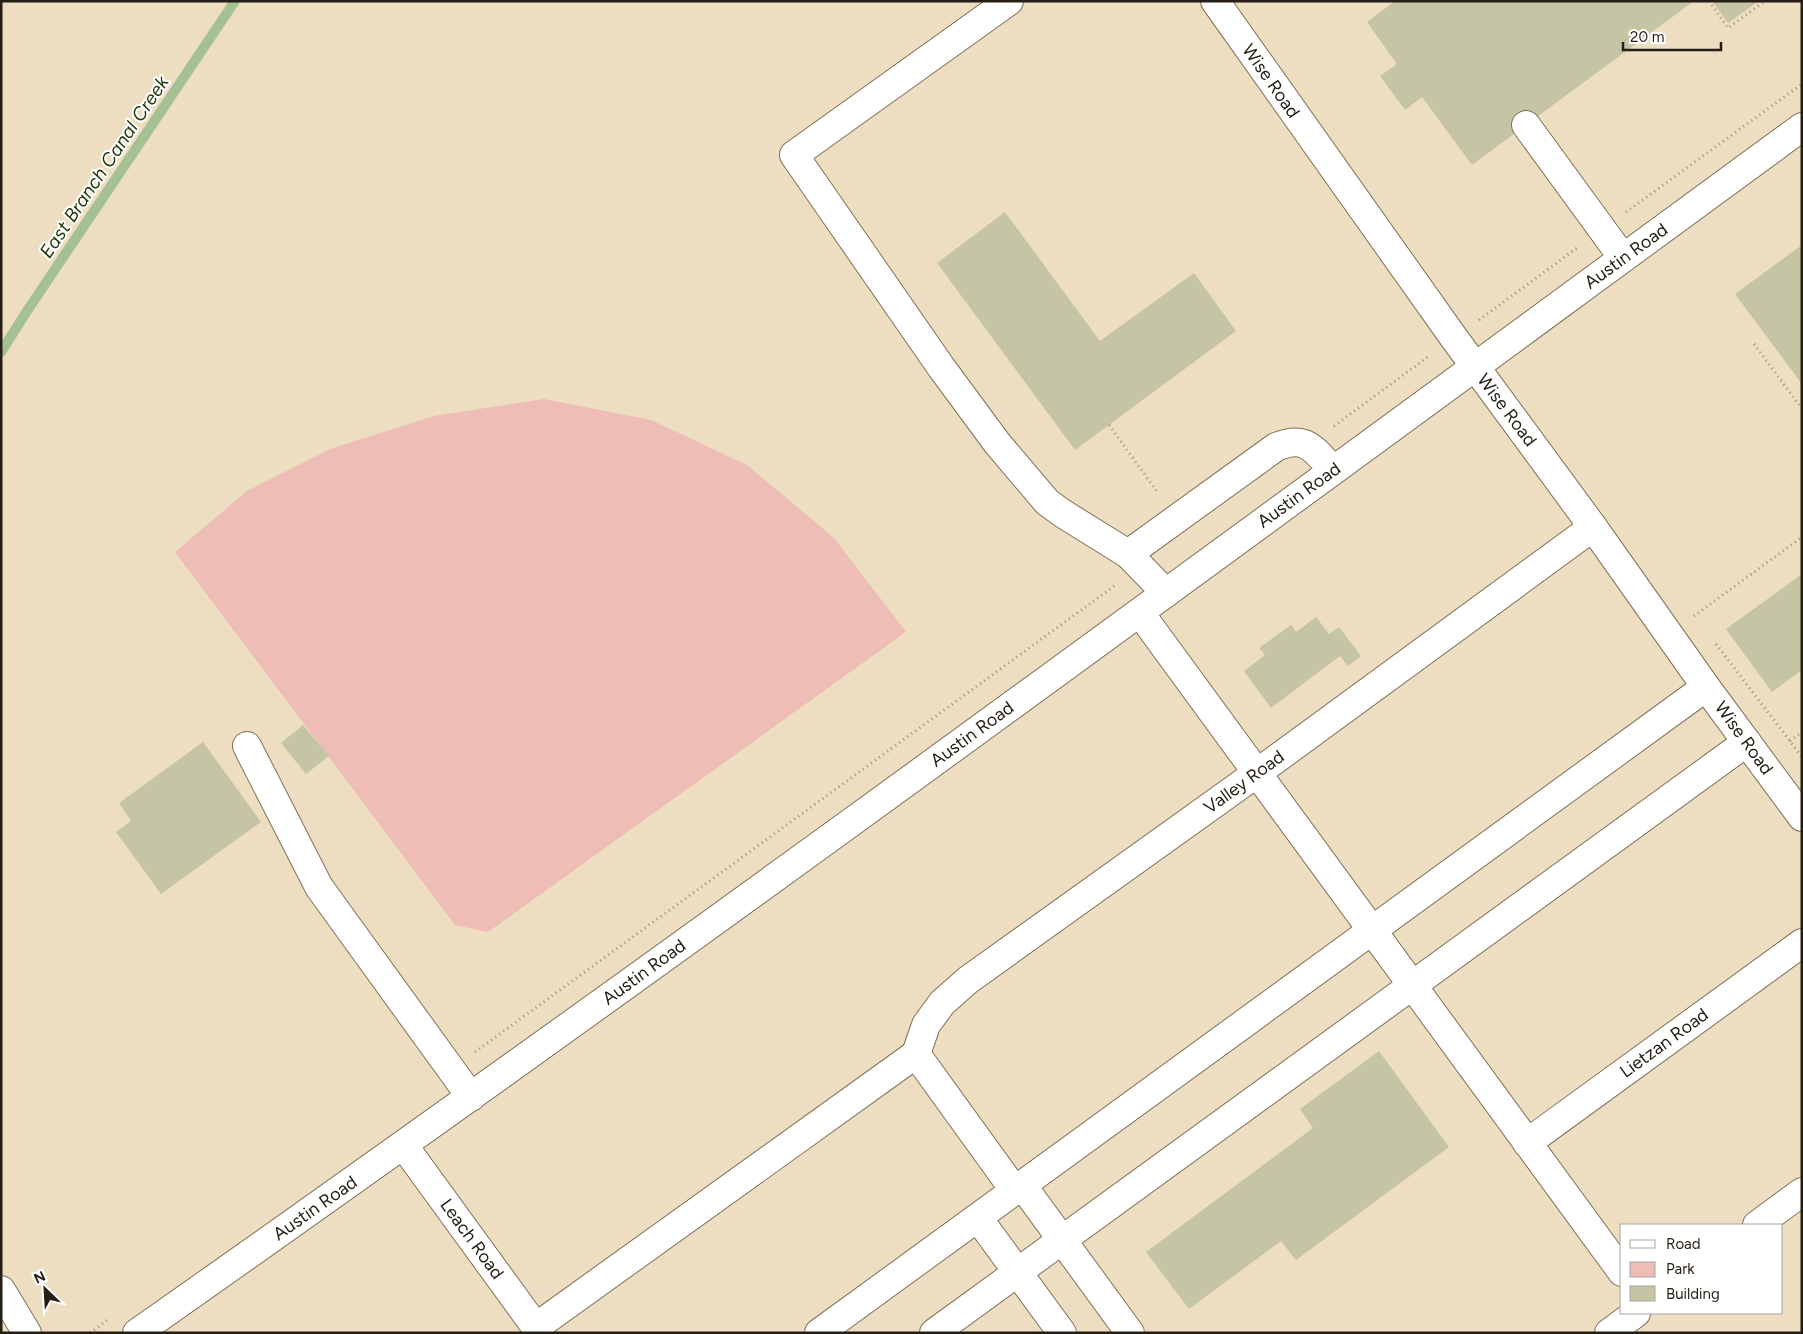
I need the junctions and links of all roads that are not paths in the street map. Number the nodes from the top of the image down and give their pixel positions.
1 (1009, 1) edge
2 (1215, 1) edge
3 (1526, 125) dead end
4 (1802, 127) edge
5 (1624, 258) junction
6 (1474, 366) junction
7 (1333, 470) junction
8 (1593, 527) junction
9 (1134, 560) junction
10 (1166, 593) junction
11 (1140, 613) junction
12 (1706, 687) junction
13 (1747, 742) junction
14 (248, 746) dead end
15 (1257, 773) junction
16 (1802, 817) edge
17 (1372, 931) junction
18 (1802, 943) edge
19 (1412, 985) junction
20 (916, 1054) junction
21 (472, 1097) junction
22 (1527, 1143) junction
23 (404, 1146) junction
24 (1019, 1188) junction
25 (1802, 1192) edge
26 (978, 1218) junction
27 (1758, 1224) edge
28 (1063, 1240) junction
29 (1620, 1269) edge
30 (1018, 1272) junction
31 (1, 1290) edge
32 (1635, 1314) edge
33 (538, 1330) edge
34 (27, 1333) edge
35 (137, 1333) edge
36 (819, 1333) edge
37 (934, 1333) edge
38 (1062, 1333) edge
39 (1130, 1333) edge
40 (1609, 1333) edge

1 - 9 street
2 - 6 street, Wise Road
3 - 5 street
4 - 5 street, Austin Road
5 - 6 street, Austin Road
6 - 7 street, Austin Road
6 - 8 street, Wise Road
7 - 9 street
7 - 10 street, Austin Road
8 - 12 street, Wise Road
8 - 15 street, Valley Road
9 - 10 street
10 - 11 street, Austin Road
11 - 15 street
11 - 21 street, Austin Road
12 - 13 street, Wise Road
12 - 17 street
13 - 16 street, Wise Road
13 - 19 street
14 - 21 street
15 - 17 street
15 - 20 street, Valley Road
17 - 19 street
17 - 24 street
18 - 22 street, Lietzan Road
19 - 22 street
19 - 28 street
20 - 24 street
20 - 33 street
21 - 23 street, Austin Road
22 - 29 street
23 - 33 street, Leach Road
23 - 35 street, Austin Road
24 - 26 street
24 - 28 street
25 - 27 street
26 - 30 street
26 - 36 street
28 - 30 street
28 - 39 street
30 - 37 street
30 - 38 street
31 - 34 street
32 - 40 street

